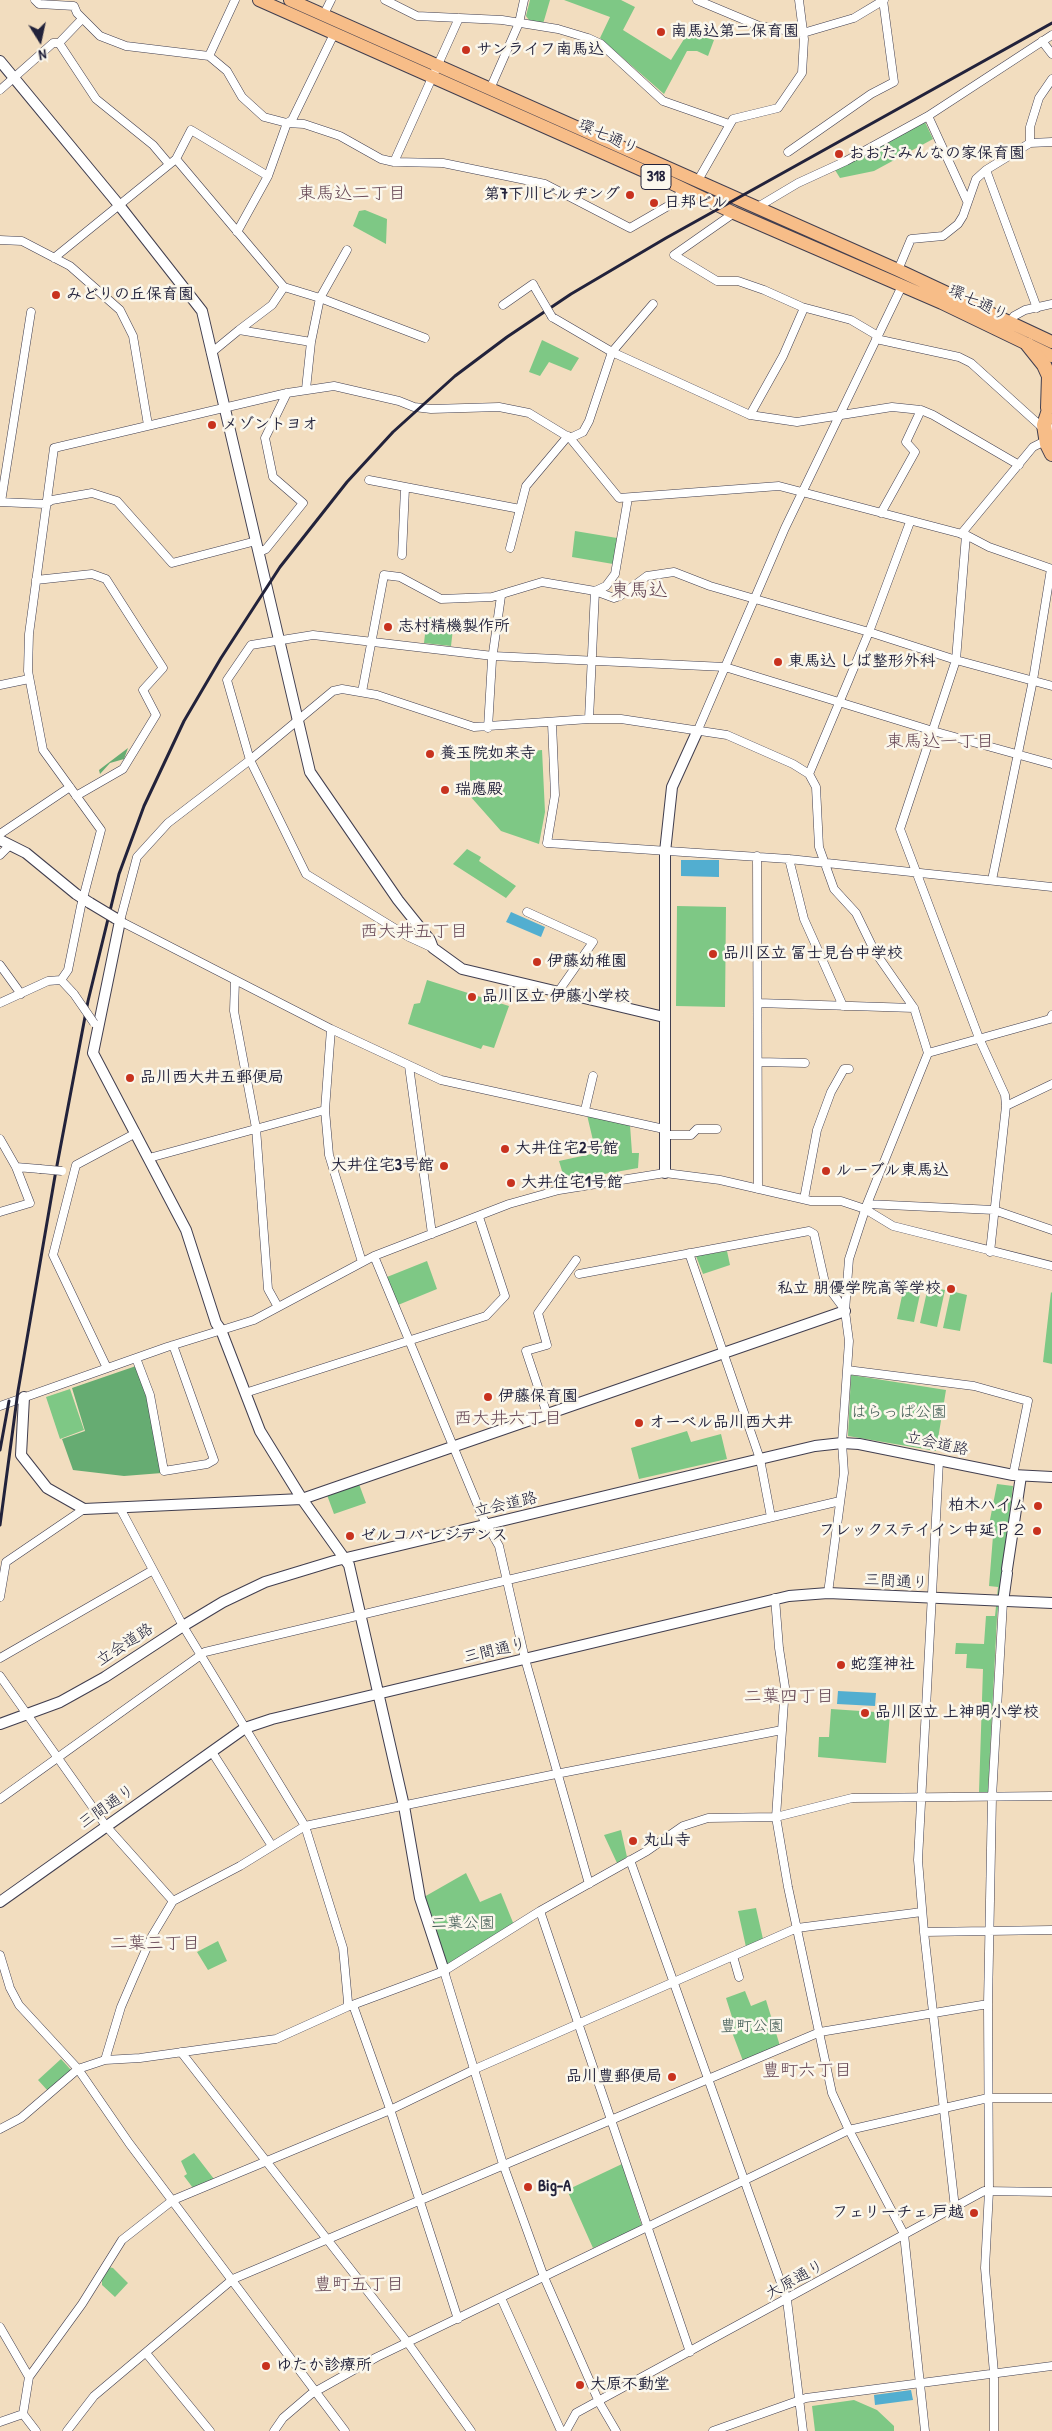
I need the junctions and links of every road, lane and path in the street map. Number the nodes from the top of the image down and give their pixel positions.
1 (36, 0) edge
2 (235, 0) edge
3 (258, 0) edge
4 (290, 0) edge
5 (331, 0) edge
6 (385, 0) edge
7 (524, 0) edge
8 (697, 0) edge
9 (799, 0) edge
10 (884, 0) edge
11 (76, 3) edge
12 (324, 16) junction
13 (459, 18) junction
14 (82, 19) junction
15 (520, 23) junction
16 (803, 33) junction
17 (334, 34) junction
18 (1052, 35) edge
19 (1042, 41) junction
20 (59, 43) junction
21 (1052, 54) edge
22 (209, 56) junction
23 (0, 61) edge
24 (435, 72) junction
25 (14, 78) junction
26 (1052, 79) edge
27 (490, 89) junction
28 (0, 90) edge
29 (928, 116) junction
30 (287, 123) junction
31 (729, 124) junction
32 (1052, 142) edge
33 (1030, 143) junction
34 (788, 152) dead end
35 (176, 159) junction
36 (394, 162) junction
37 (169, 164) junction
38 (986, 170) junction
39 (268, 176) junction
40 (697, 182) junction
41 (682, 189) junction
42 (967, 201) junction
43 (119, 205) junction
44 (755, 208) junction
45 (734, 214) junction
46 (237, 232) junction
47 (0, 240) edge
48 (347, 250) dead end
49 (54, 258) junction
50 (898, 270) junction
51 (902, 286) junction
52 (284, 288) junction
53 (320, 298) junction
54 (653, 304) dead end
55 (1052, 304) edge
56 (503, 305) dead end
57 (804, 308) junction
58 (1037, 308) junction
59 (31, 312) dead end
60 (1009, 323) junction
61 (238, 330) junction
62 (877, 337) junction
63 (425, 338) dead end
64 (311, 342) junction
65 (1052, 342) edge
66 (1028, 344) junction
67 (612, 352) junction
68 (211, 353) junction
69 (1052, 356) edge
70 (306, 389) junction
71 (288, 393) junction
72 (1050, 405) edge
73 (225, 408) junction
74 (920, 410) junction
75 (750, 416) junction
76 (838, 416) junction
77 (148, 425) junction
78 (1049, 434) edge
79 (569, 437) junction
80 (1052, 454) edge
81 (1019, 465) junction
82 (369, 480) dead end
83 (405, 488) junction
84 (804, 492) junction
85 (628, 498) junction
86 (1, 502) edge
87 (45, 504) junction
88 (520, 509) junction
89 (881, 513) junction
90 (910, 522) junction
91 (964, 534) junction
92 (256, 541) junction
93 (510, 548) dead end
94 (259, 552) junction
95 (402, 556) dead end
96 (1051, 569) edge
97 (36, 580) junction
98 (595, 591) junction
99 (501, 596) junction
100 (755, 600) junction
101 (869, 632) junction
102 (279, 640) junction
103 (373, 641) junction
104 (493, 656) junction
105 (592, 660) junction
106 (956, 660) junction
107 (725, 667) junction
108 (29, 679) junction
109 (1033, 680) junction
110 (0, 685) edge
111 (1052, 686) edge
112 (362, 692) junction
113 (840, 702) junction
114 (589, 719) junction
115 (298, 721) junction
116 (552, 723) junction
117 (488, 728) junction
118 (932, 731) junction
119 (698, 732) junction
120 (1017, 754) junction
121 (250, 760) junction
122 (1052, 764) edge
123 (809, 774) junction
124 (70, 787) junction
125 (76, 796) junction
126 (0, 834) edge
127 (0, 840) edge
128 (10, 845) junction
129 (665, 852) junction
130 (0, 856) edge
131 (757, 856) junction
132 (789, 859) junction
133 (823, 862) junction
134 (916, 872) junction
135 (992, 880) junction
136 (1052, 887) edge
137 (87, 901) junction
138 (527, 912) dead end
139 (118, 920) junction
140 (433, 948) junction
141 (0, 965) edge
142 (61, 980) junction
143 (236, 980) junction
144 (558, 992) junction
145 (21, 994) junction
146 (0, 1003) edge
147 (758, 1003) junction
148 (843, 1006) junction
149 (914, 1008) junction
150 (1052, 1015) edge
151 (664, 1017) junction
152 (96, 1026) junction
153 (331, 1029) junction
154 (980, 1038) junction
155 (928, 1053) junction
156 (758, 1062) junction
157 (805, 1063) dead end
158 (409, 1066) junction
159 (849, 1069) dead end
160 (593, 1076) dead end
161 (1052, 1084) edge
162 (1006, 1106) junction
163 (325, 1110) junction
164 (585, 1110) junction
165 (256, 1128) junction
166 (717, 1129) dead end
167 (664, 1132) junction
168 (136, 1133) junction
169 (0, 1139) edge
170 (149, 1158) junction
171 (16, 1167) junction
172 (67, 1172) junction
173 (665, 1173) junction
174 (758, 1189) junction
175 (804, 1199) junction
176 (866, 1207) junction
177 (994, 1210) junction
178 (0, 1212) edge
179 (478, 1217) junction
180 (1052, 1230) edge
181 (432, 1234) junction
182 (990, 1252) junction
183 (689, 1253) junction
184 (374, 1256) junction
185 (576, 1260) dead end
186 (362, 1262) junction
187 (1052, 1266) edge
188 (579, 1274) dead end
189 (278, 1307) junction
190 (845, 1310) junction
191 (221, 1330) junction
192 (407, 1341) junction
193 (173, 1345) junction
194 (722, 1352) junction
195 (136, 1358) junction
196 (107, 1368) junction
197 (847, 1370) junction
198 (245, 1393) junction
199 (24, 1397) junction
200 (0, 1406) edge
201 (547, 1414) junction
202 (842, 1443) junction
203 (452, 1447) junction
204 (760, 1459) junction
205 (939, 1460) junction
206 (1017, 1475) junction
207 (1052, 1477) edge
208 (302, 1499) junction
209 (840, 1501) junction
210 (120, 1508) junction
211 (84, 1509) junction
212 (771, 1517) junction
213 (486, 1526) junction
214 (344, 1559) junction
215 (153, 1570) junction
216 (507, 1580) junction
217 (828, 1593) junction
218 (0, 1597) edge
219 (776, 1598) junction
220 (932, 1599) junction
221 (1003, 1602) junction
222 (1052, 1603) edge
223 (360, 1615) junction
224 (183, 1626) junction
225 (200, 1654) junction
226 (0, 1658) edge
227 (525, 1659) junction
228 (0, 1676) edge
229 (378, 1695) junction
230 (25, 1714) junction
231 (0, 1724) edge
232 (246, 1728) junction
233 (782, 1730) junction
234 (212, 1752) junction
235 (57, 1758) junction
236 (556, 1774) junction
237 (1052, 1796) edge
238 (921, 1797) junction
239 (992, 1797) junction
240 (0, 1799) edge
241 (404, 1806) junction
242 (776, 1817) junction
243 (106, 1826) junction
244 (305, 1826) junction
245 (272, 1846) junction
246 (630, 1860) junction
247 (589, 1884) junction
248 (173, 1901) junction
249 (0, 1902) edge
250 (540, 1911) junction
251 (922, 1912) junction
252 (797, 1928) junction
253 (1052, 1930) edge
254 (991, 1931) junction
255 (924, 1932) junction
256 (0, 1955) edge
257 (733, 1956) junction
258 (444, 1971) junction
259 (739, 1977) dead end
260 (674, 1982) junction
261 (988, 2004) junction
262 (350, 2006) junction
263 (933, 2014) junction
264 (578, 2023) junction
265 (820, 2032) junction
266 (181, 2052) junction
267 (105, 2060) junction
268 (78, 2069) junction
269 (474, 2069) junction
270 (708, 2079) junction
271 (988, 2098) junction
272 (1052, 2098) edge
273 (944, 2108) junction
274 (390, 2110) junction
275 (610, 2118) junction
276 (0, 2128) edge
277 (849, 2130) junction
278 (266, 2161) junction
279 (503, 2164) junction
280 (744, 2180) junction
281 (989, 2191) junction
282 (1052, 2192) edge
283 (419, 2199) junction
284 (172, 2200) junction
285 (955, 2208) junction
286 (647, 2227) junction
287 (904, 2234) junction
288 (327, 2238) junction
289 (544, 2277) junction
290 (233, 2279) junction
291 (502, 2298) junction
292 (787, 2300) junction
293 (458, 2319) junction
294 (0, 2327) edge
295 (408, 2343) junction
296 (690, 2352) junction
297 (146, 2353) junction
298 (1052, 2366) edge
299 (994, 2372) junction
300 (29, 2377) junction
301 (919, 2382) junction
302 (315, 2391) junction
303 (800, 2399) junction
304 (598, 2402) junction
305 (23, 2414) junction
306 (0, 2422) edge
307 (36, 2431) edge
308 (67, 2431) edge
309 (210, 2431) edge
310 (274, 2431) edge
311 (345, 2431) edge
312 (471, 2431) edge
313 (560, 2431) edge
314 (566, 2431) edge
315 (616, 2431) edge
316 (713, 2431) edge
317 (803, 2431) edge
318 (925, 2431) edge
319 (994, 2431) edge

1 - 11 street
2 - 22 street
3 - 17 main road, 環七通り / 318
4 - 12 main road, 環七通り / 318
5 - 12 street
6 - 13 street
7 - 15 street
8 - 16 street
9 - 16 street
10 - 16 street
10 - 34 street
11 - 14 street
12 - 24 main road, 環七通り / 318
13 - 15 street
13 - 24 street
14 - 20 street
14 - 22 street
15 - 27 street
15 - 31 street
16 - 31 street
17 - 24 main road, 環七通り / 318
17 - 30 street
18 - 19 street
19 - 21 street
19 - 29 street
20 - 25 street
20 - 37 street
22 - 30 street
23 - 25 street
24 - 27 main road, 環七通り / 318
24 - 36 street
24 - 41 main road, 環七通り / 318
25 - 28 street
25 - 43 street
26 - 33 street
27 - 40 main road, 環七通り / 318
29 - 42 street
29 - 44 street
30 - 36 street
30 - 39 street
31 - 40 street
32 - 33 street
33 - 38 street
35 - 37 street
35 - 39 street
35 - 46 street
36 - 41 street
37 - 43 street
38 - 42 street
38 - 58 street
39 - 46 street
40 - 44 main road, 環七通り / 318
41 - 45 main road, 環七通り / 318
42 - 50 street
43 - 49 street
43 - 68 street
44 - 50 main road, 環七通り / 318
45 - 51 main road, 環七通り / 318
45 - 57 street
46 - 52 street
47 - 49 street
48 - 53 street
49 - 77 street
50 - 60 main road, 環七通り / 318
51 - 62 street
51 - 66 main road, 環七通り / 318
52 - 53 street
52 - 61 street
53 - 63 street
53 - 64 street
54 - 67 street
55 - 58 street
56 - 67 street, bridge
57 - 62 street
57 - 75 street
58 - 60 street
59 - 86 street
60 - 65 main road, 環七通り / 318
61 - 64 street
61 - 68 street
62 - 76 street
62 - 78 street
64 - 70 street
66 - 69 main road, 環七通り / 318
66 - 72 highway
67 - 75 street
67 - 79 street
68 - 73 street
70 - 71 street
70 - 79 street
71 - 73 street
71 - 94 street
72 - 78 highway
73 - 77 street
73 - 92 street
74 - 76 street
74 - 81 street
74 - 89 street
75 - 76 street
76 - 84 street
77 - 87 street
78 - 80 highway
78 - 81 street
79 - 85 street
79 - 88 street
81 - 91 street
82 - 83 street
83 - 88 street
83 - 95 street
84 - 85 street
84 - 89 street
84 - 100 street
85 - 98 street
86 - 87 street
87 - 92 street
87 - 97 street
88 - 93 street
89 - 90 street
90 - 91 street
90 - 101 street
91 - 96 street
91 - 106 street
92 - 94 street
94 - 102 street
96 - 109 street
97 - 108 street
97 - 125 street
98 - 99 street
98 - 100 street
98 - 105 street
99 - 103 street
99 - 104 street
100 - 101 street
100 - 107 street
101 - 106 street
101 - 113 street
102 - 103 street
102 - 115 street
102 - 121 street
103 - 104 street
103 - 112 street
104 - 105 street
104 - 117 street
105 - 107 street
105 - 114 street
106 - 109 street
106 - 118 street
107 - 113 street
107 - 119 street
108 - 110 street
108 - 124 street
109 - 111 street
109 - 120 street
112 - 115 street
112 - 117 street
113 - 118 street
113 - 123 street
114 - 116 street
114 - 119 street
115 - 121 street
115 - 140 street
116 - 117 street
116 - 129 street
118 - 120 street
118 - 134 street
119 - 123 street
119 - 129 street
120 - 122 street
120 - 135 street
121 - 139 street
121 - 140 street
123 - 133 street
124 - 125 street
124 - 126 street
125 - 137 street
127 - 128 street
128 - 130 street
128 - 137 street
129 - 131 street
129 - 151 street
131 - 132 street
131 - 147 street
132 - 133 street
132 - 148 street
133 - 134 street
133 - 149 street
134 - 135 street
134 - 154 street
135 - 136 street
137 - 139 street, bridge
137 - 142 street
138 - 144 street
139 - 143 street
139 - 152 street
140 - 144 street
141 - 145 street
142 - 145 street
142 - 152 street, bridge
143 - 153 street
143 - 165 street
144 - 151 street
145 - 146 street
147 - 148 street
147 - 156 street
148 - 149 street
149 - 155 street
150 - 154 street
151 - 167 street
152 - 168 street
153 - 158 street
153 - 163 street
154 - 155 street
154 - 162 street
155 - 176 street
156 - 157 street
156 - 174 street
158 - 164 street
158 - 181 street
159 - 175 street
160 - 164 street
161 - 162 street
162 - 177 street
163 - 165 street
163 - 186 street
164 - 167 street
165 - 170 street
165 - 189 street
166 - 167 street
167 - 173 street
168 - 170 street
168 - 172 street
169 - 171 street
170 - 191 street
171 - 172 street, bridge
171 - 178 street
172 - 196 street
173 - 174 street
173 - 179 street
174 - 175 street
175 - 176 street
176 - 177 street
176 - 182 street
176 - 190 street
177 - 180 street
177 - 182 street
179 - 181 street
179 - 192 street
181 - 184 street
182 - 187 street
183 - 188 street
183 - 190 street
183 - 194 street
184 - 186 street
184 - 192 street
185 - 201 street
186 - 189 street
189 - 191 street
190 - 194 street
190 - 197 street
191 - 193 street
191 - 198 street
192 - 198 street
192 - 203 street
193 - 195 street
193 - 195 street
194 - 201 street
194 - 204 street
195 - 196 street
196 - 199 street
197 - 202 street
197 - 206 street
198 - 208 street
199 - 200 street
199 - 211 street
201 - 203 street
202 - 204 street, 立会道路
202 - 205 street, 立会道路
202 - 209 street
203 - 208 street
203 - 213 street
204 - 212 street
204 - 213 street, 立会道路
205 - 206 street, 立会道路
205 - 220 street
206 - 207 street, 立会道路
206 - 221 street
208 - 210 street
208 - 214 street
209 - 212 street
209 - 217 street
210 - 211 street
210 - 215 street
211 - 218 street
212 - 216 street
213 - 214 street, 立会道路
213 - 216 street
214 - 223 street
214 - 224 street, 立会道路
215 - 224 street
215 - 226 street
216 - 223 street
216 - 227 street
217 - 219 street, 三間通り
217 - 220 street, 三間通り
219 - 227 street, 三間通り
219 - 233 street
220 - 221 street, 三間通り
220 - 238 street
221 - 222 street, 三間通り
221 - 239 street
223 - 225 street
223 - 229 street
224 - 225 street
224 - 230 street, 立会道路
225 - 232 street
225 - 235 street
227 - 229 street, 三間通り
227 - 236 street
228 - 230 street
229 - 232 street, 三間通り
229 - 241 street
230 - 231 street, 立会道路
230 - 235 street
232 - 234 street, 三間通り
232 - 244 street
233 - 236 street
233 - 242 street
234 - 243 street, 三間通り
234 - 245 street
235 - 240 street
235 - 243 street
236 - 241 street
236 - 247 street
237 - 239 street
238 - 239 street
238 - 242 street
238 - 251 street
239 - 254 street
241 - 244 street
241 - 258 street
242 - 246 street
242 - 252 street
243 - 248 street
243 - 249 street, 三間通り
244 - 245 street
244 - 262 street
245 - 248 street
246 - 247 street
246 - 260 street
247 - 250 street
248 - 267 street
250 - 258 street
250 - 264 street
251 - 252 street
251 - 255 street
252 - 257 street
252 - 265 street
253 - 254 street
254 - 255 street
254 - 261 street
255 - 263 street
256 - 268 street
257 - 259 street
257 - 260 street
258 - 262 street
258 - 269 street
260 - 264 street
260 - 270 street
261 - 263 street
261 - 271 street
262 - 266 street
262 - 274 street
263 - 265 street
263 - 273 street
264 - 269 street
264 - 275 street
265 - 270 street
265 - 277 street
266 - 267 street
266 - 278 street
267 - 268 street
268 - 276 street
268 - 284 street
269 - 274 street
269 - 279 street
270 - 275 street
270 - 280 street
271 - 272 street
271 - 273 street
271 - 281 street
273 - 277 street
273 - 285 street
274 - 278 street
274 - 283 street
275 - 279 street
275 - 286 street
277 - 280 street
277 - 287 street
278 - 284 street
278 - 288 street
279 - 283 street
279 - 289 street
280 - 286 street
280 - 292 street
281 - 282 street, 大原通り
281 - 285 street, 大原通り
281 - 299 street
283 - 288 street
283 - 293 street
284 - 290 street
284 - 300 street
285 - 287 street, 大原通り
286 - 289 street
286 - 296 street
287 - 292 street, 大原通り
287 - 301 street
288 - 290 street
288 - 295 street
289 - 291 street
289 - 304 street
290 - 297 street
290 - 302 street
291 - 293 street
291 - 313 street
292 - 296 street, 大原通り
292 - 303 street
293 - 295 street
294 - 300 street
295 - 302 street
295 - 312 street
296 - 304 street, 大原通り
297 - 308 street
297 - 309 street
298 - 299 street
299 - 301 street
299 - 319 street
300 - 305 street
301 - 303 street
301 - 318 street
302 - 310 street
302 - 311 street
303 - 316 street
303 - 317 street
304 - 314 street, 大原通り
304 - 315 street
305 - 306 street
305 - 307 street

